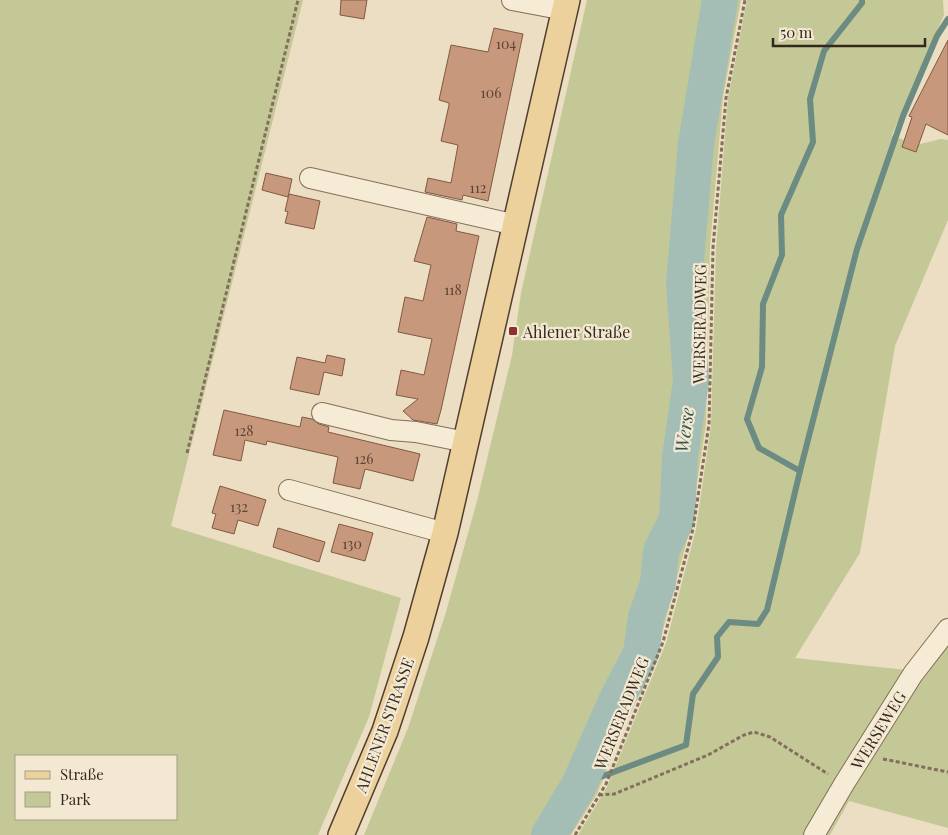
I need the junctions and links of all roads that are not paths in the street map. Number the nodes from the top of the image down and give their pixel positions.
1 (512, 0) edge
2 (566, 5) edge
3 (310, 178) dead end
4 (516, 225) junction
5 (322, 414) dead end
6 (466, 442) junction
7 (289, 490) dead end
8 (445, 532) junction
9 (948, 629) edge
10 (341, 835) edge
11 (814, 835) edge

1 - 2 street
2 - 4 main road, AHLENER STRASSE
3 - 4 street
4 - 6 main road, AHLENER STRASSE
5 - 6 street
6 - 8 main road, AHLENER STRASSE
7 - 8 street
8 - 10 main road, AHLENER STRASSE
9 - 11 street, WERSEWEG

